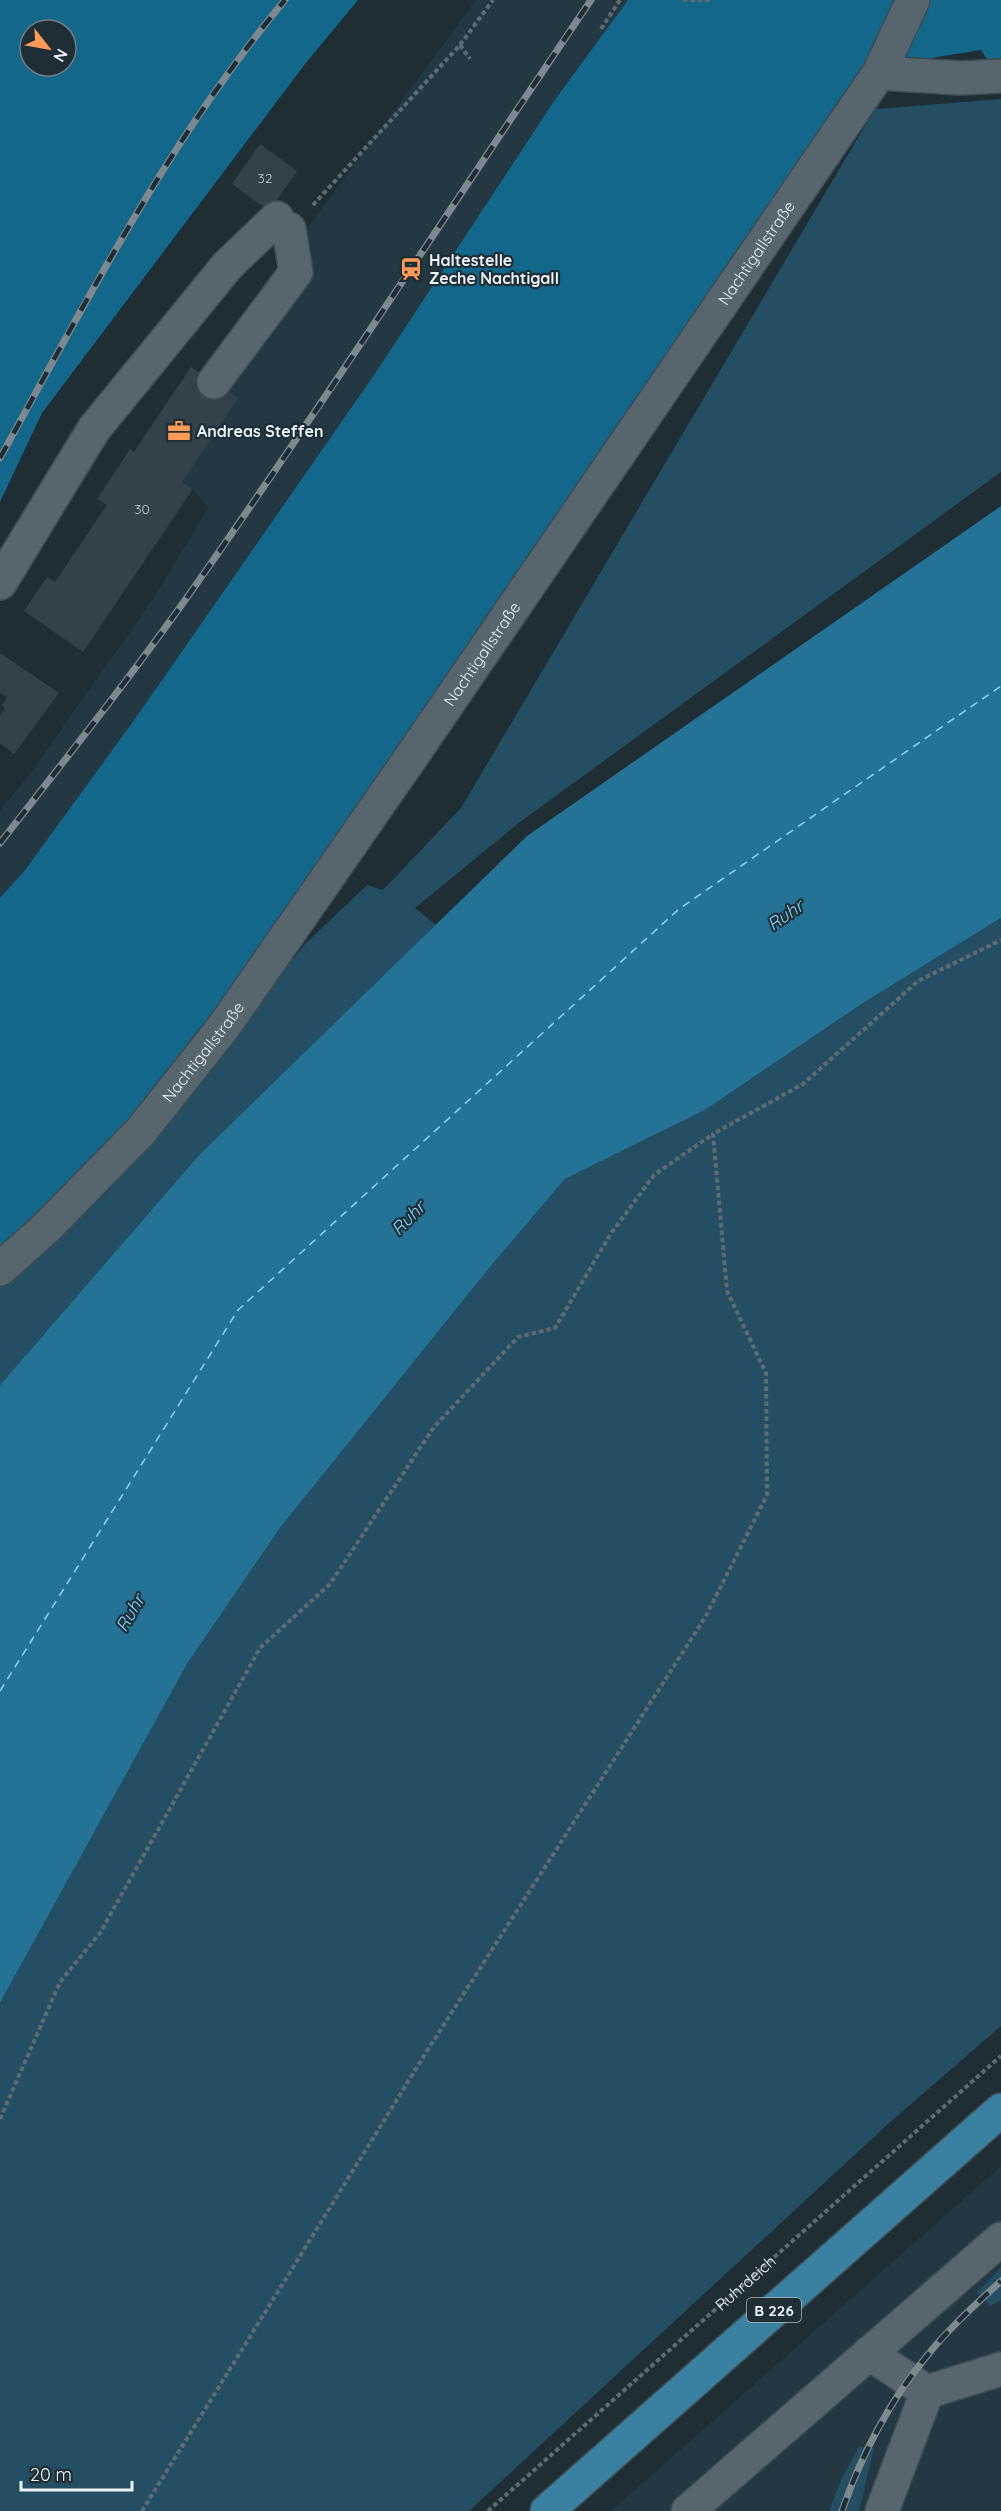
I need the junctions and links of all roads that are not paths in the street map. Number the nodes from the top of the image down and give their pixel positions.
1 (913, 0) edge
2 (879, 73) junction
3 (1001, 76) edge
4 (214, 382) dead end
5 (0, 583) edge
6 (0, 1269) edge
7 (1001, 2109) edge
8 (1001, 2239) edge
9 (869, 2354) junction
10 (1001, 2369) edge
11 (927, 2392) junction
12 (547, 2511) edge
13 (688, 2511) edge
14 (882, 2511) edge

1 - 2 street, Nachtigallstraße
2 - 3 street
2 - 6 street, Nachtigallstraße
4 - 5 street
7 - 12 main road, B 226
8 - 9 street
9 - 11 street
9 - 13 street
10 - 11 street
11 - 14 street

